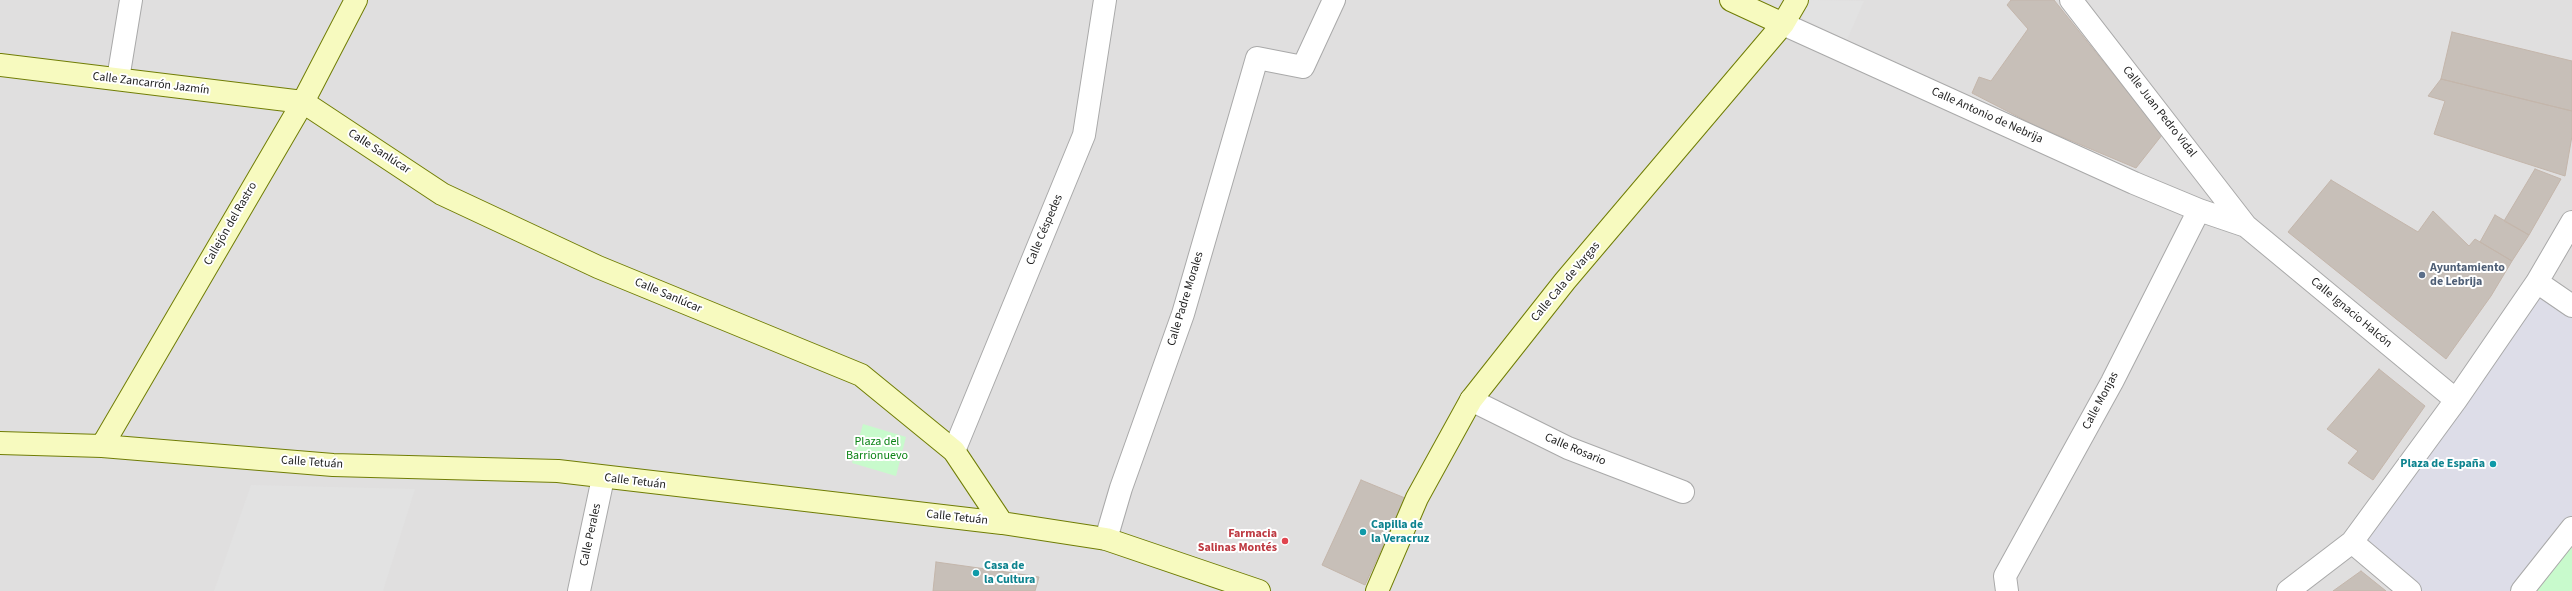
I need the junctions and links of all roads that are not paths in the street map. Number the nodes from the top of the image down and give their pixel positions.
1 (131, 0) edge
2 (356, 0) edge
3 (1105, 0) edge
4 (1334, 0) edge
5 (1731, 0) edge
6 (1797, 0) edge
7 (2071, 0) edge
8 (1783, 24) junction
9 (0, 65) edge
10 (118, 79) junction
11 (302, 102) junction
12 (2199, 210) junction
13 (2572, 222) edge
14 (2246, 226) junction
15 (2537, 282) junction
16 (2572, 306) edge
17 (1470, 400) junction
18 (2456, 400) junction
19 (0, 443) edge
20 (102, 446) junction
21 (954, 451) junction
22 (603, 478) junction
23 (1683, 492) dead end
24 (1002, 524) junction
25 (2572, 528) edge
26 (1106, 538) junction
27 (2352, 542) junction
28 (579, 591) edge
29 (1260, 591) edge
30 (1377, 591) edge
31 (2007, 591) edge
32 (2288, 591) edge
33 (2410, 591) edge
34 (2522, 591) edge

1 - 10 street
2 - 11 street, Callejón del Rastro
3 - 21 street, Calle Céspedes
4 - 26 street, Calle Padre Morales
5 - 8 street, Calle Antonio de Nebrija
6 - 8 street, Calle Cala de Vargas
7 - 14 street, Calle Juan Pedro Vidal
8 - 12 street, Calle Antonio de Nebrija
8 - 17 street, Calle Cala de Vargas
9 - 10 street, Calle Zancarrón Jazmín
10 - 11 street, Calle Zancarrón Jazmín
11 - 20 street, Callejón del Rastro
11 - 21 street, Calle Sanlúcar
12 - 14 street, Calle Antonio de Nebrija
12 - 31 street, Calle Monjas
13 - 15 street
14 - 18 street, Calle Ignacio Halcón
15 - 16 street
15 - 18 street
17 - 23 street, Calle Rosario
17 - 30 street, Calle Cala de Vargas
18 - 27 street
19 - 20 street, Calle Tetuán
20 - 22 street, Calle Tetuán
21 - 24 street, Calle Sanlúcar
22 - 24 street, Calle Tetuán
22 - 28 street, Calle Perales
24 - 26 street, Calle Tetuán
25 - 34 street
26 - 29 street, Calle Tetuán
27 - 32 street
27 - 33 street

